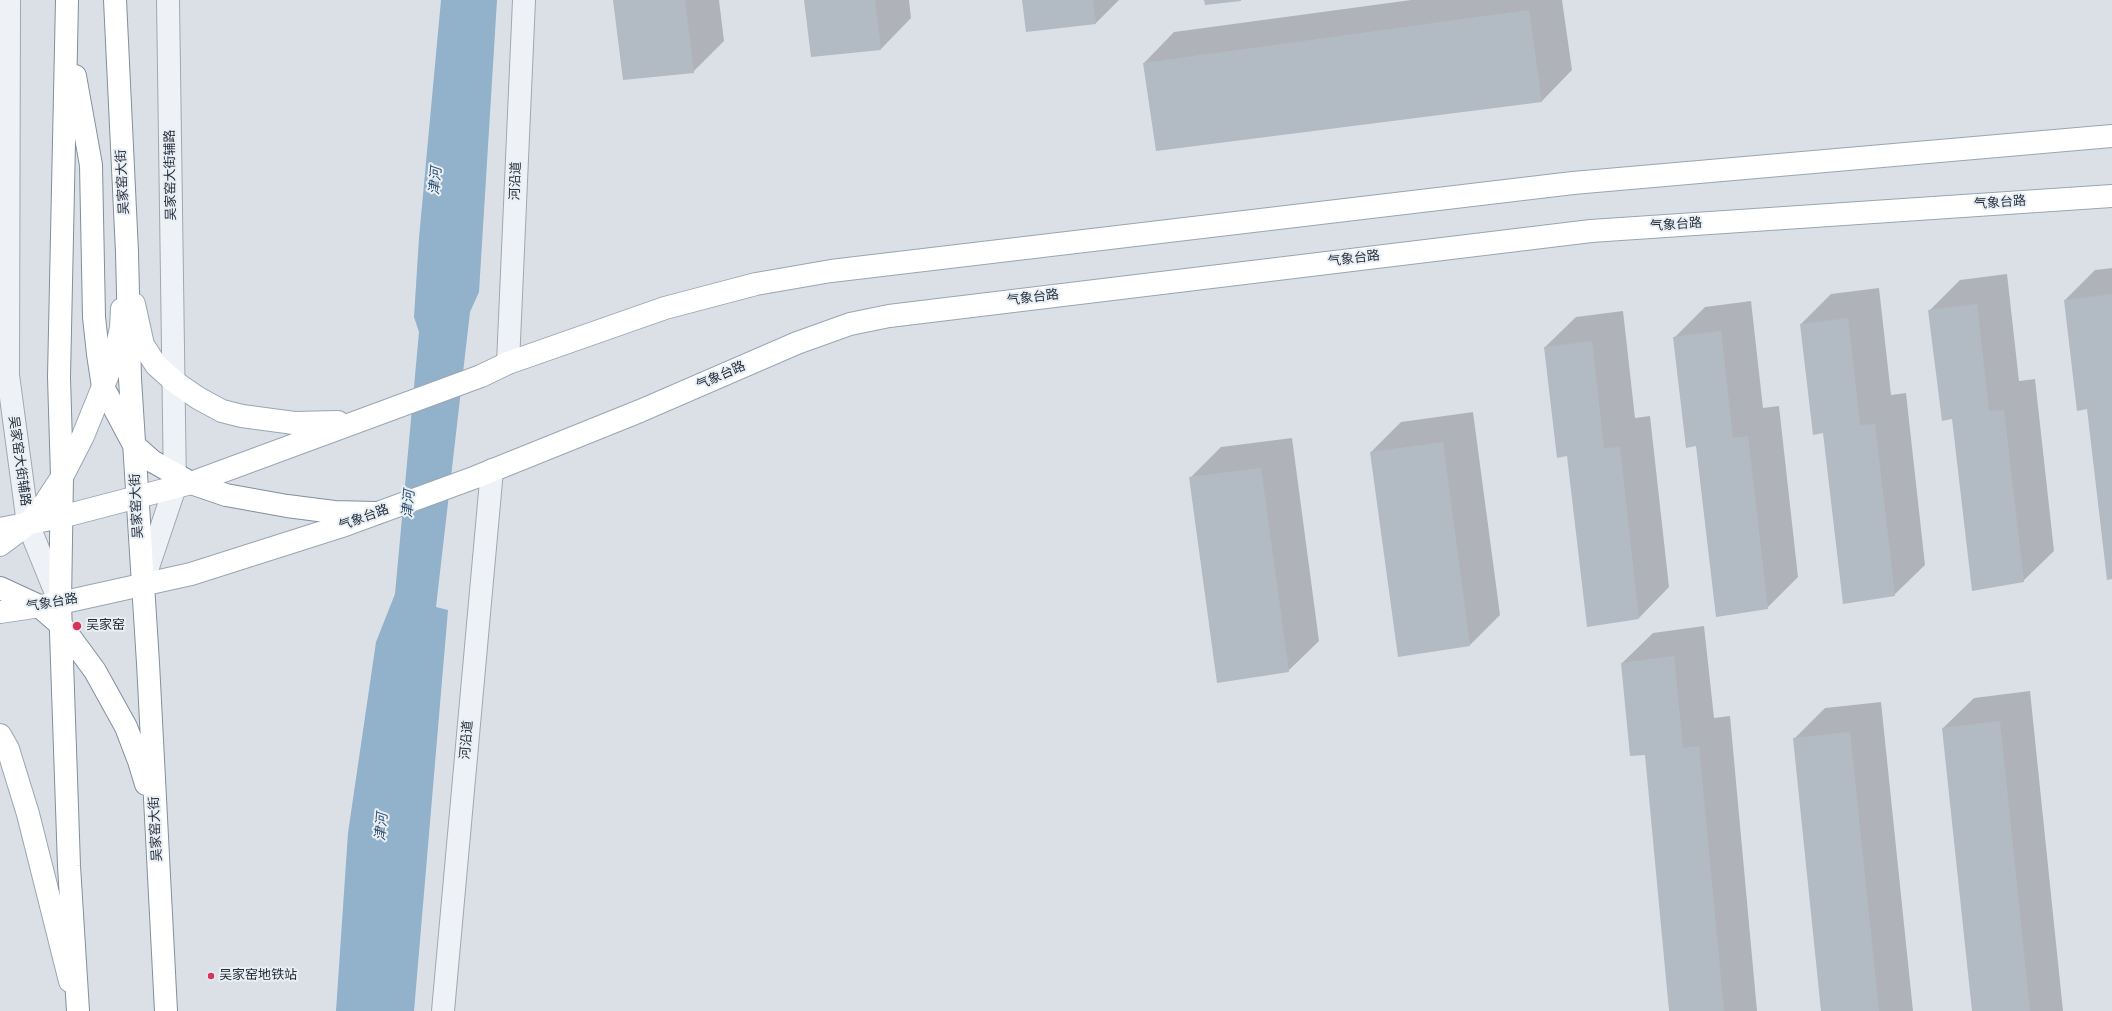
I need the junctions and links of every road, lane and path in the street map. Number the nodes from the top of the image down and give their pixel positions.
1 (9, 0) edge
2 (67, 0) edge
3 (115, 0) edge
4 (168, 0) edge
5 (524, 0) edge
6 (67, 42) junction
7 (2112, 136) edge
8 (2112, 196) edge
9 (127, 252) junction
10 (508, 362) junction
11 (175, 382) junction
12 (104, 387) junction
13 (357, 421) junction
14 (134, 445) junction
15 (484, 473) junction
16 (62, 477) junction
17 (180, 481) junction
18 (136, 498) junction
19 (376, 514) junction
20 (61, 517) junction
21 (28, 524) junction
22 (0, 529) edge
23 (0, 545) edge
24 (142, 585) junction
25 (0, 588) edge
26 (60, 603) junction
27 (39, 606) junction
28 (0, 612) edge
29 (62, 626) junction
30 (0, 734) edge
31 (156, 818) junction
32 (78, 1011) edge
33 (166, 1011) edge
34 (443, 1011) edge

1 - 21 street, 吴家窑大街辅路
2 - 6 main road
3 - 9 main road, 吴家窑大街
4 - 11 street, 吴家窑大街辅路
5 - 10 street, 河沿道
6 - 12 main road
6 - 16 main road
7 - 10 main road
8 - 15 main road, 气象台路
9 - 11 main road
9 - 12 main road
9 - 14 main road, 吴家窑大街
10 - 13 main road
11 - 13 main road
11 - 17 street, 吴家窑大街辅路
12 - 14 main road
12 - 16 main road
13 - 17 main road
14 - 17 main road
14 - 18 main road, 吴家窑大街
15 - 19 main road, 气象台路
15 - 34 street, 河沿道
16 - 20 main road
16 - 21 main road
17 - 18 main road
17 - 19 main road
17 - 24 street, 吴家窑大街辅路
18 - 20 main road
18 - 24 main road, 吴家窑大街
19 - 24 main road, 气象台路
20 - 21 main road
20 - 26 main road
21 - 22 main road
21 - 23 main road
21 - 26 street, 吴家窑大街辅路
24 - 26 main road, 气象台路
24 - 31 main road, 吴家窑大街
25 - 27 main road
26 - 27 main road, 气象台路
26 - 29 main road
27 - 28 main road, 气象台路
27 - 29 main road
29 - 31 main road
29 - 32 main road
30 - 32 main road
31 - 33 main road, 吴家窑大街

